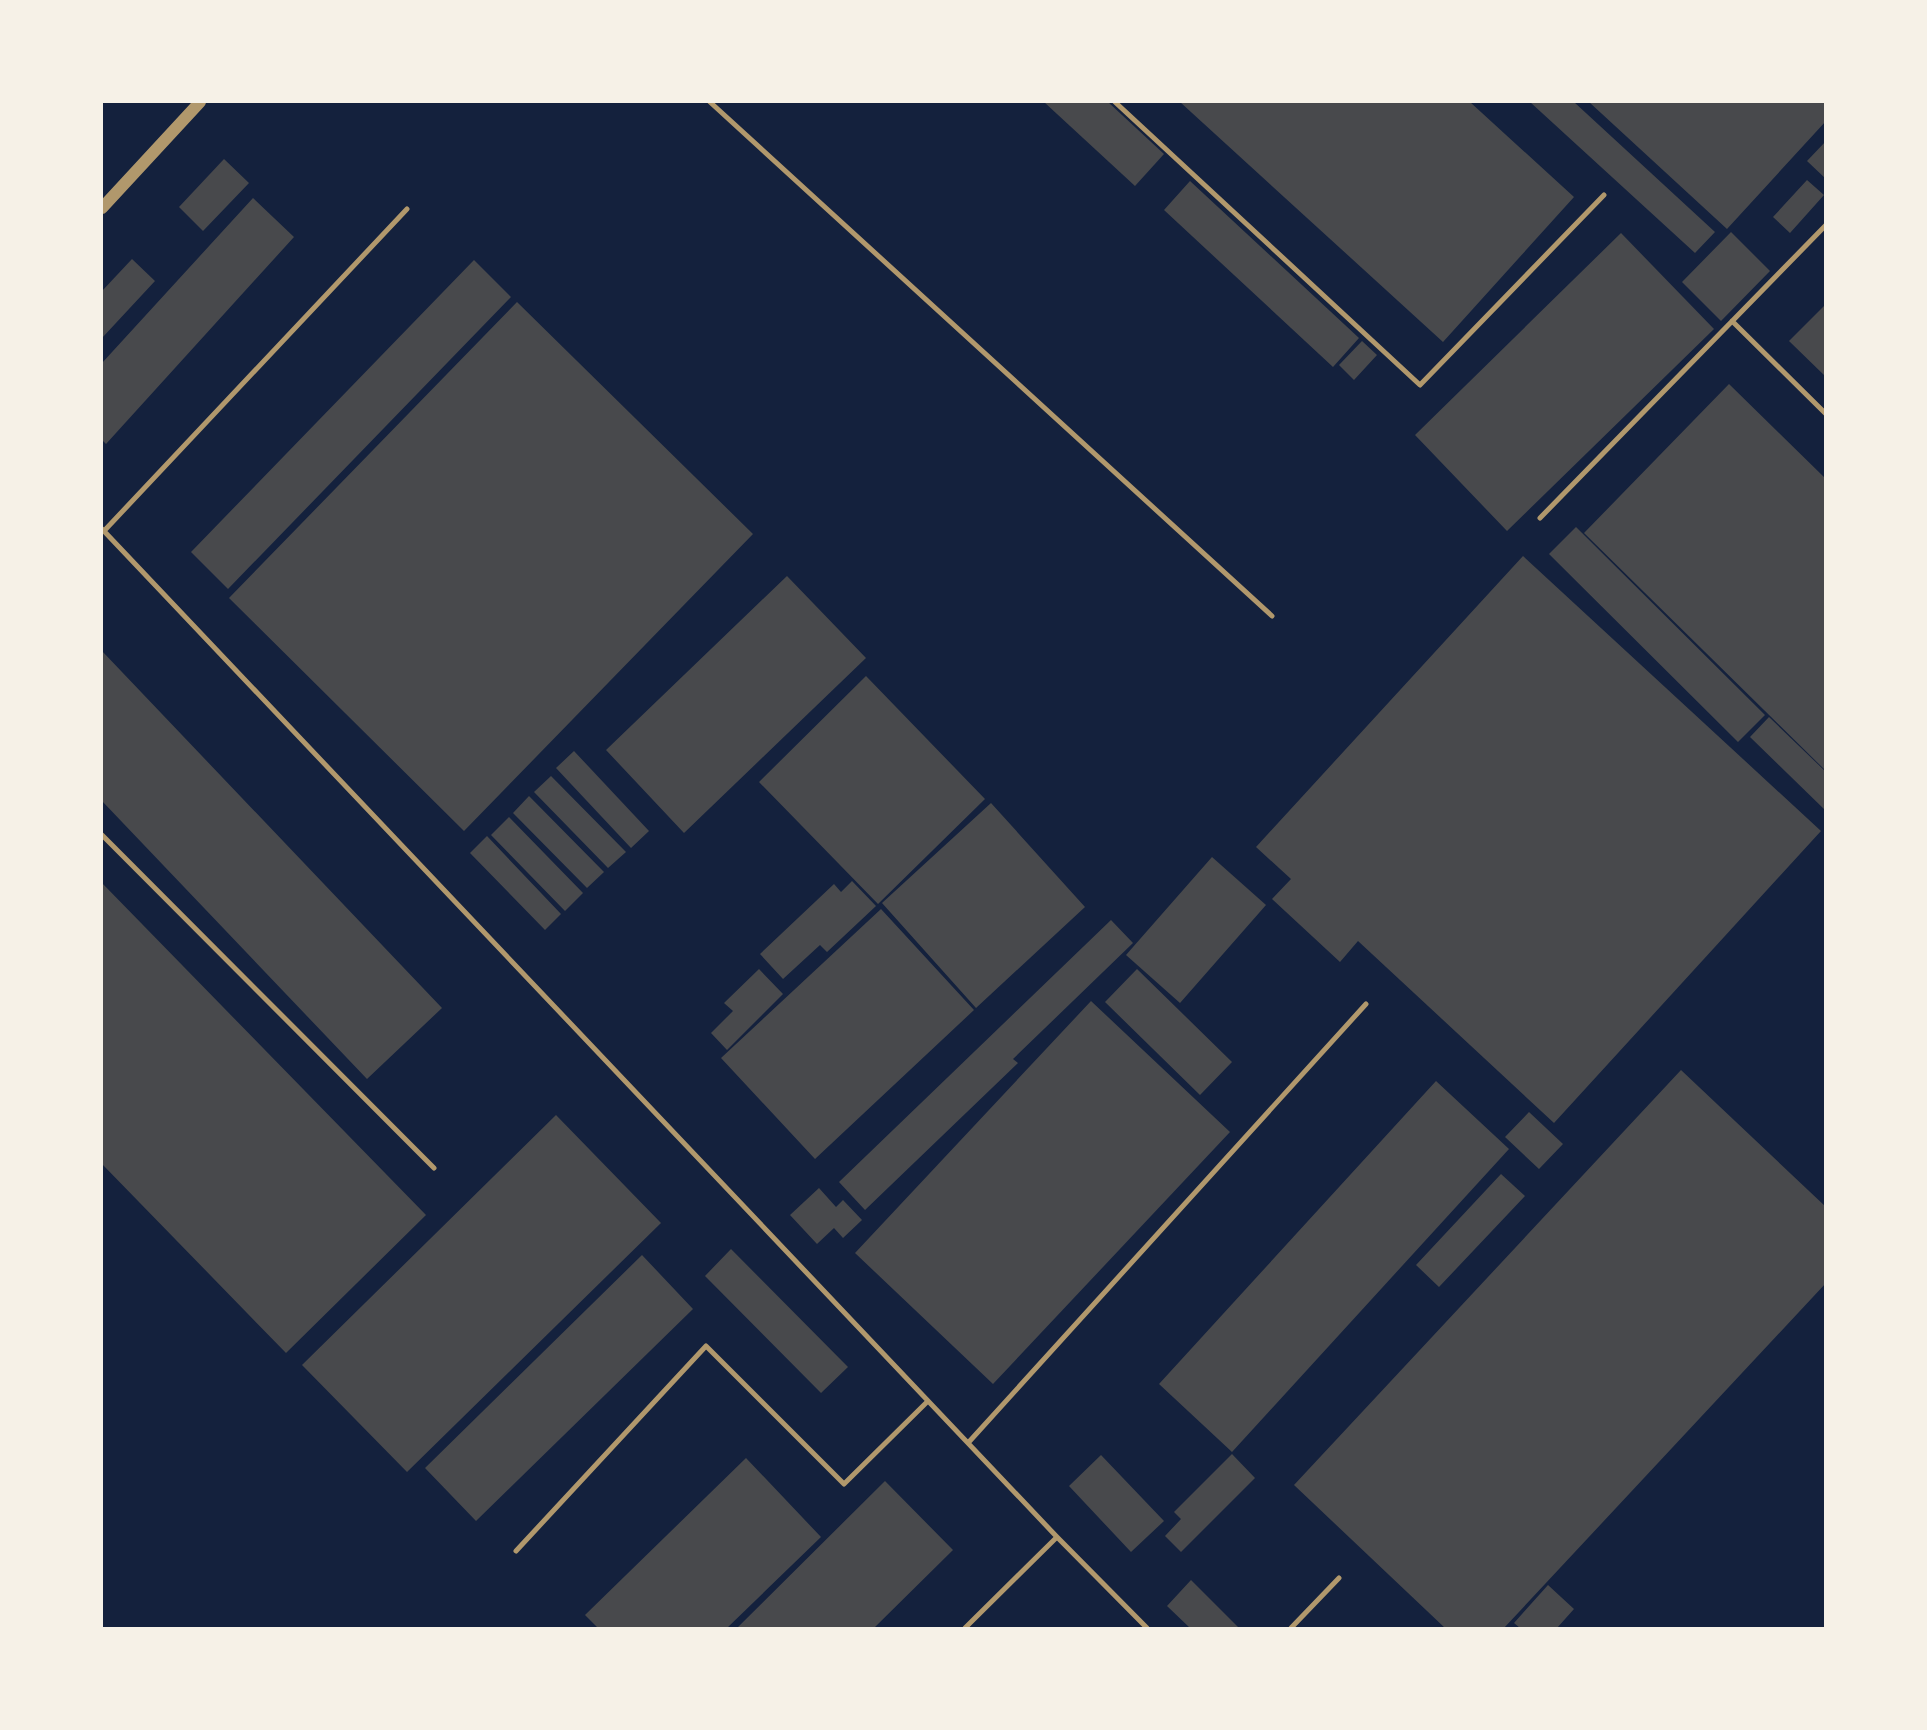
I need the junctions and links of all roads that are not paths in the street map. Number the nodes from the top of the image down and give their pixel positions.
1 (200, 102) edge
2 (710, 102) edge
3 (1115, 102) edge
4 (1604, 195) dead end
5 (102, 208) edge
6 (407, 209) dead end
7 (1825, 225) edge
8 (1732, 321) junction
9 (1825, 414) edge
10 (1540, 518) dead end
11 (103, 530) edge
12 (1272, 616) dead end
13 (102, 835) edge
14 (1366, 1004) dead end
15 (434, 1168) dead end
16 (928, 1401) junction
17 (968, 1443) junction
18 (1056, 1537) junction
19 (516, 1551) dead end
20 (1339, 1578) dead end
21 (965, 1629) edge
22 (1147, 1629) edge
23 (1291, 1629) edge

1 - 5 street
2 - 12 lane
3 - 4 lane
6 - 11 lane
7 - 8 lane
8 - 9 lane
8 - 10 lane
11 - 16 lane
13 - 15 lane
14 - 17 lane
16 - 17 lane
16 - 19 lane
17 - 18 lane
18 - 21 lane
18 - 22 lane
20 - 23 lane

